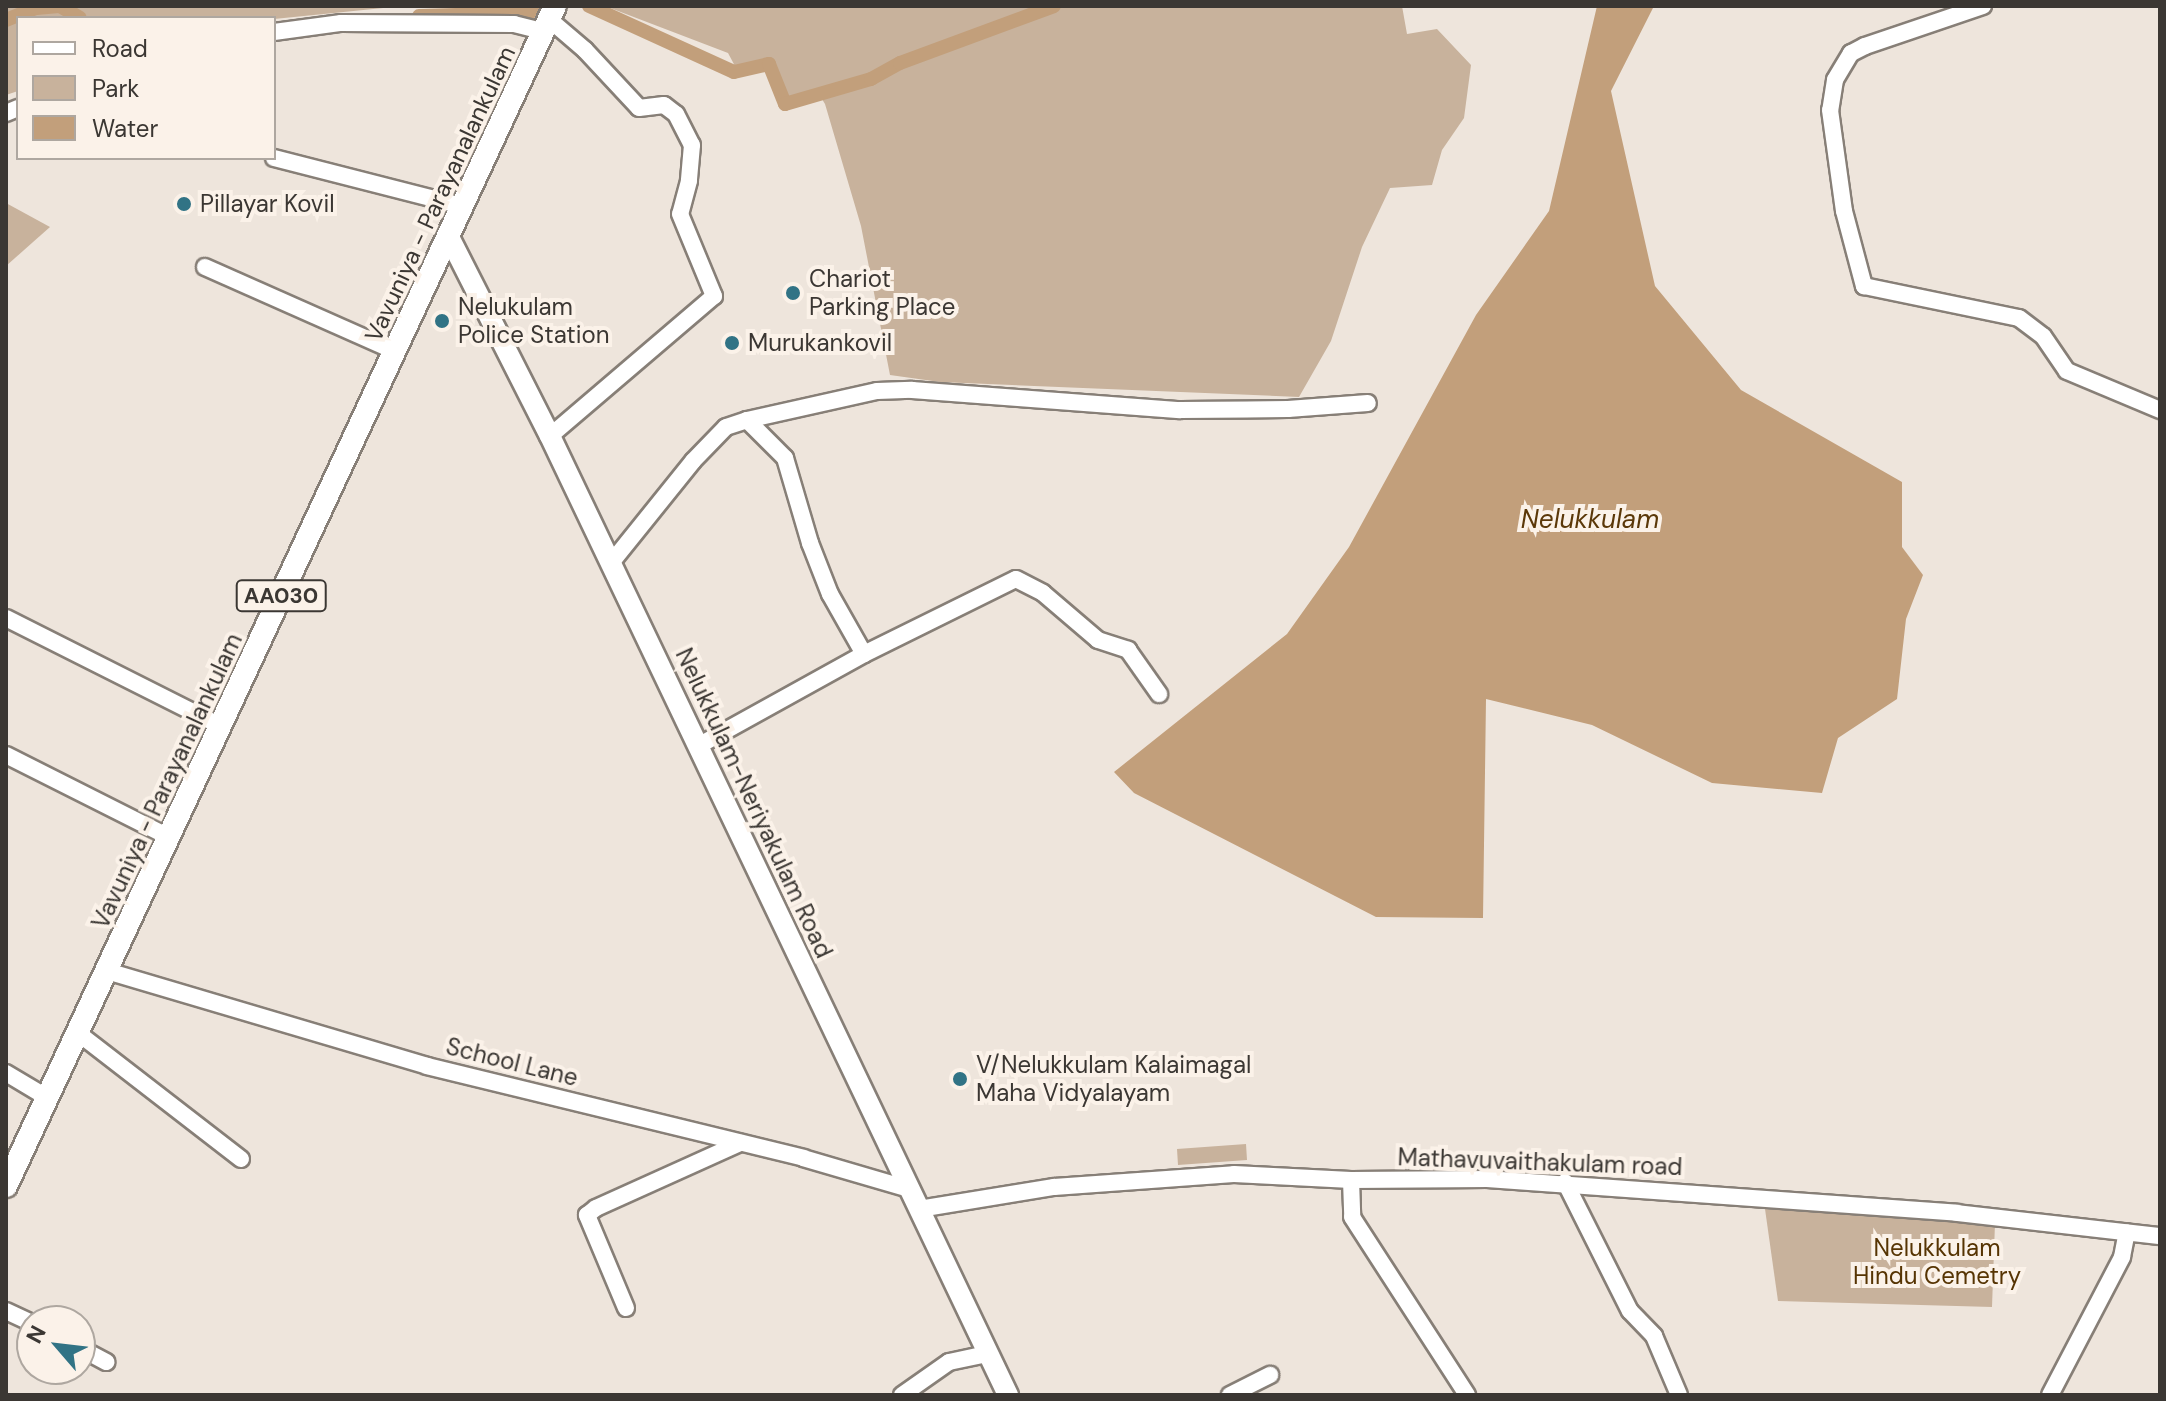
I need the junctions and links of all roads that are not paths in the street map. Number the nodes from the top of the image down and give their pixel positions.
1 (1983, 6) edge
2 (550, 19) edge
3 (276, 32) edge
4 (276, 159) edge
5 (462, 206) junction
6 (448, 235) junction
7 (205, 267) dead end
8 (395, 351) junction
9 (1368, 403) dead end
10 (2160, 410) edge
11 (747, 420) junction
12 (550, 436) junction
13 (611, 563) junction
14 (6, 618) edge
15 (864, 654) junction
16 (1159, 694) dead end
17 (221, 726) junction
18 (698, 746) junction
19 (6, 755) edge
20 (169, 837) junction
21 (107, 971) junction
22 (78, 1033) junction
23 (6, 1073) edge
24 (48, 1098) junction
25 (740, 1143) junction
26 (241, 1159) dead end
27 (1351, 1180) junction
28 (1565, 1182) junction
29 (6, 1186) edge
30 (909, 1189) junction
31 (919, 1209) junction
32 (2127, 1232) junction
33 (2160, 1236) edge
34 (626, 1308) dead end
35 (986, 1354) junction
36 (96, 1357) edge
37 (106, 1362) dead end
38 (1270, 1375) dead end
39 (902, 1395) edge
40 (1008, 1395) edge
41 (1230, 1395) edge
42 (1467, 1395) edge
43 (1679, 1395) edge
44 (2050, 1395) edge

1 - 10 street
2 - 3 street
2 - 5 highway, Vavuniya - Parayanalankulam / AA030
2 - 12 street
4 - 5 street
5 - 6 highway, Vavuniya - Parayanalankulam / AA030
6 - 8 highway, Vavuniya - Parayanalankulam / AA030
6 - 12 main road, Nelukkulam-Neriyakulam Road
7 - 8 street
8 - 17 highway, Vavuniya - Parayanalankulam / AA030
9 - 11 street
11 - 13 street
11 - 15 street
12 - 13 main road, Nelukkulam-Neriyakulam Road
13 - 18 main road, Nelukkulam-Neriyakulam Road
14 - 17 street
15 - 16 street
15 - 18 street
17 - 20 highway, Vavuniya - Parayanalankulam / AA030
18 - 30 main road, Nelukkulam-Neriyakulam Road
19 - 20 street
20 - 21 highway, Vavuniya - Parayanalankulam / AA030
21 - 22 highway, Vavuniya - Parayanalankulam / AA030
21 - 25 street, School Lane
22 - 24 highway, Vavuniya - Parayanalankulam / AA030
22 - 26 street
23 - 24 street
24 - 29 highway, Vavuniya - Parayanalankulam / AA030
25 - 30 street, School Lane
25 - 34 street
27 - 28 street, Mathavuvaithakulam road
27 - 31 street, Mathavuvaithakulam road
27 - 42 street
28 - 32 street, Mathavuvaithakulam road
28 - 43 street
30 - 31 main road, Nelukkulam-Neriyakulam Road
31 - 35 main road, Nelukkulam-Neriyakulam Road
32 - 33 street, Mathavuvaithakulam road
32 - 44 street
35 - 39 street
35 - 40 main road, Nelukkulam-Neriyakulam Road
36 - 37 street
38 - 41 street

